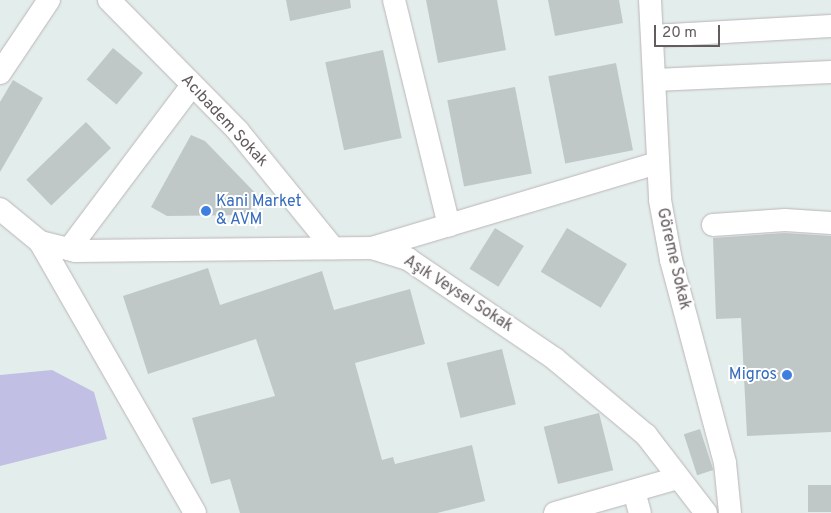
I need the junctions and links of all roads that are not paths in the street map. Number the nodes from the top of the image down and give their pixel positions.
1 (49, 0) edge
2 (109, 0) edge
3 (394, 0) edge
4 (650, 0) edge
5 (831, 26) edge
6 (653, 36) junction
7 (831, 72) edge
8 (0, 73) edge
9 (655, 80) junction
10 (192, 85) junction
11 (658, 163) junction
12 (0, 208) edge
13 (831, 223) edge
14 (449, 225) junction
15 (713, 225) dead end
16 (40, 242) junction
17 (333, 248) junction
18 (372, 248) junction
19 (69, 249) junction
20 (678, 478) junction
21 (634, 491) junction
22 (196, 513) edge
23 (555, 513) edge
24 (640, 513) edge
25 (706, 513) edge
26 (730, 513) edge

1 - 8 street
2 - 10 street, Acıbadem Sokak
3 - 14 street
4 - 6 street, Göreme Sokak
5 - 6 street
6 - 9 street, Göreme Sokak
7 - 9 street
9 - 11 street, Göreme Sokak
10 - 17 street, Acıbadem Sokak
10 - 19 street
11 - 14 street
11 - 26 street, Göreme Sokak
12 - 16 street, Aşık Veysel Sokak
13 - 15 street
14 - 18 street
16 - 19 street, Aşık Veysel Sokak
16 - 22 street
17 - 18 street, Aşık Veysel Sokak
17 - 19 street, Aşık Veysel Sokak
18 - 20 street, Aşık Veysel Sokak
20 - 21 street
20 - 25 street, Aşık Veysel Sokak
21 - 23 street
21 - 24 street

